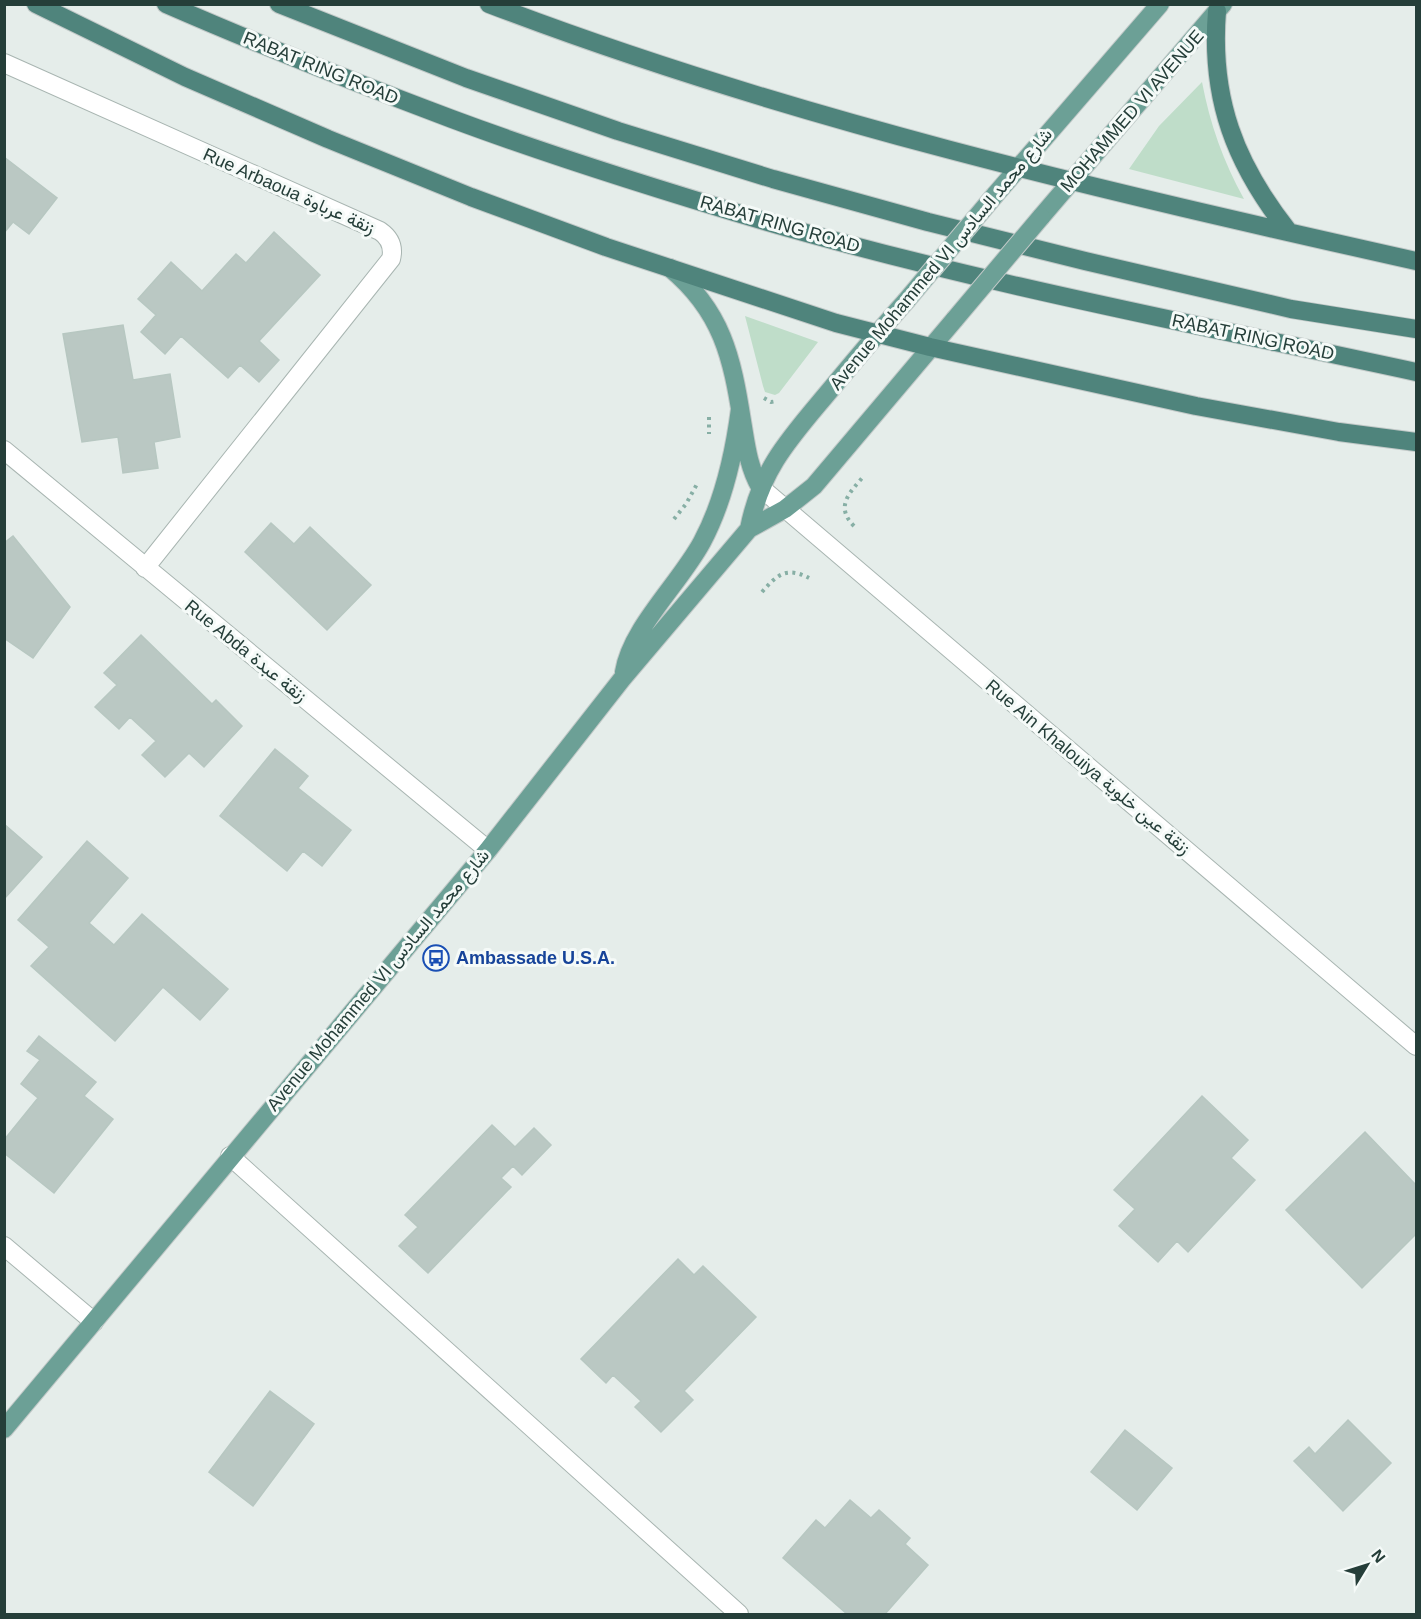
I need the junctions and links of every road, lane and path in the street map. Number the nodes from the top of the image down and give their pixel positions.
1 (36, 4) edge
2 (166, 4) edge
3 (279, 4) edge
4 (489, 4) edge
5 (1160, 4) edge
6 (1220, 8) edge
7 (4, 63) edge
8 (1019, 167) junction
9 (1071, 181) junction
10 (1041, 217) joint
11 (1289, 232) junction
12 (1416, 261) edge
13 (668, 266) junction
14 (1416, 329) edge
15 (877, 333) junction
16 (930, 347) junction
17 (1416, 372) edge
18 (761, 392) dead end
19 (777, 401) dead end
20 (740, 409) junction
21 (709, 417) dead end
22 (1416, 442) edge
23 (708, 444) dead end
24 (4, 450) edge
25 (863, 477) dead end
26 (699, 480) dead end
27 (760, 487) junction
28 (785, 510) junction
29 (674, 519) dead end
30 (854, 526) dead end
31 (748, 530) junction
32 (145, 568) junction
33 (809, 578) dead end
34 (762, 592) dead end
35 (622, 679) junction
36 (488, 850) junction
37 (1416, 1046) edge
38 (230, 1156) junction
39 (4, 1246) edge
40 (94, 1322) junction
41 (4, 1429) edge
42 (739, 1614) edge

1 - 13 highway
2 - 17 highway, RABAT RING ROAD
3 - 14 highway, RABAT RING ROAD
4 - 8 highway
5 - 8 main road, Avenue Mohammed VI شارع محمد السادس
6 - 9 main road, MOHAMMED VI AVENUE
6 - 11 highway
7 - 32 street, Rue Arbaoua زنقة عرباوة
8 - 9 highway
8 - 15 main road, Avenue Mohammed VI شارع محمد السادس, bridge
9 - 10 main road, MOHAMMED VI AVENUE
9 - 11 highway
10 - 16 main road, Avenue Mohammed VI شارع محمد السادس, bridge
11 - 12 highway
13 - 15 highway
13 - 20 main road
15 - 16 highway
15 - 27 main road, Avenue Mohammed VI شارع محمد السادس
16 - 22 highway
16 - 28 main road, Avenue Mohammed VI شارع محمد السادس
18 - 19 path
20 - 27 main road
20 - 35 main road
21 - 23 path
24 - 32 street, Rue Abda زنقة عبدة
25 - 30 path
26 - 29 path
27 - 28 street, Rue Ain Khalouiya زنقة عين خلوية
27 - 31 main road, Avenue Mohammed VI شارع محمد السادس
28 - 31 main road, Avenue Mohammed VI شارع محمد السادس
28 - 37 street, Rue Ain Khalouiya زنقة عين خلوية
31 - 35 main road, Avenue Mohammed VI شارع محمد السادس
32 - 36 street, Rue Abda زنقة عبدة
33 - 34 path
35 - 36 main road, Avenue Mohammed VI شارع محمد السادس
36 - 38 main road, Avenue Mohammed VI شارع محمد السادس
38 - 40 main road, Avenue Mohammed VI شارع محمد السادس
38 - 42 street
39 - 40 street
40 - 41 main road, Avenue Mohammed VI شارع محمد السادس

